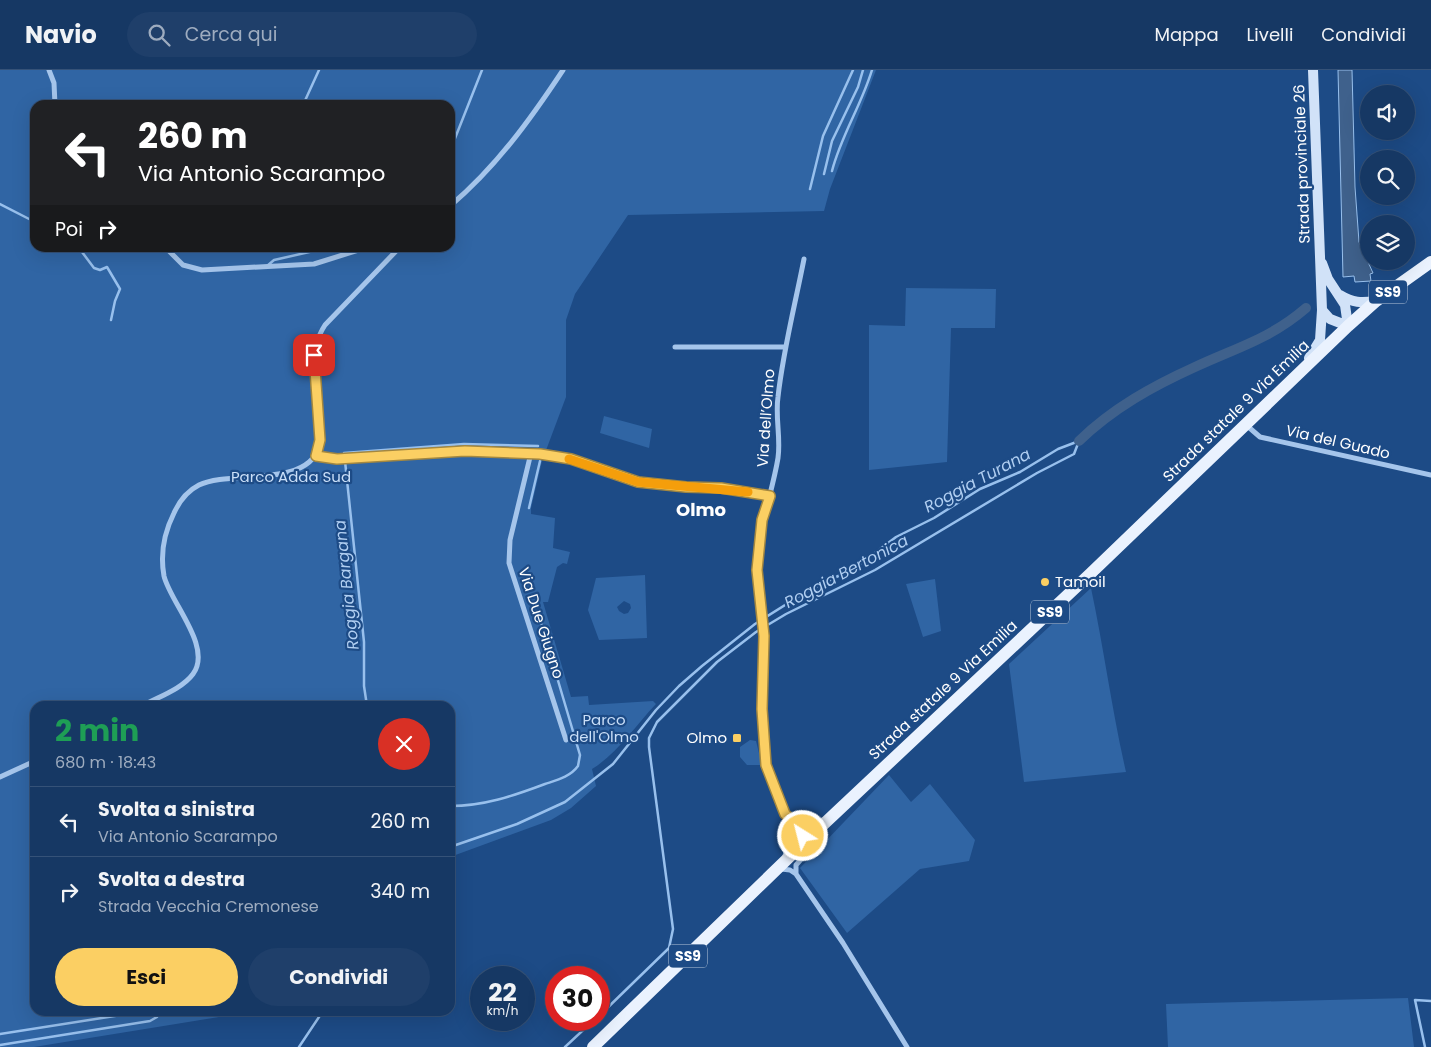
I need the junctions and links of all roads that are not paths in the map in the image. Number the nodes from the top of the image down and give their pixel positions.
1 (49, 70) edge
2 (564, 70) edge
3 (1313, 70) edge
4 (55, 100) edge
5 (455, 201) edge
6 (170, 252) edge
7 (352, 252) edge
8 (394, 252) edge
9 (1320, 257) junction
10 (804, 259) dead end
11 (1431, 262) edge
12 (1335, 292) junction
13 (1376, 301) junction
14 (1322, 310) junction
15 (1348, 326) junction
16 (675, 347) dead end
17 (786, 347) junction
18 (1298, 374) junction
19 (1245, 424) junction
20 (532, 453) junction
21 (316, 456) junction
22 (1431, 475) edge
23 (770, 496) junction
24 (151, 701) edge
25 (566, 740) dead end
26 (30, 763) edge
27 (0, 777) edge
28 (785, 814) junction
29 (833, 815) junction
30 (791, 819) junction
31 (788, 826) junction
32 (807, 838) junction
33 (779, 867) junction
34 (796, 874) junction
35 (593, 1047) edge
36 (907, 1047) edge

1 - 4 street
2 - 5 street
3 - 9 main road, Strada provinciale 26
6 - 7 street
8 - 21 street
9 - 12 main road, Strada provinciale 26
9 - 14 main road, Strada provinciale 26
10 - 17 street, Via dell’Olmo
11 - 13 main road, Strada statale 9 Via Emilia / SS9
12 - 13 main road
12 - 15 main road, Strada provinciale 26
13 - 15 main road, Strada statale 9 Via Emilia / SS9
14 - 15 main road
14 - 18 main road, Strada provinciale 26
15 - 18 main road, Strada statale 9 Via Emilia / SS9
16 - 17 street
17 - 23 street, Via dell’Olmo
18 - 19 main road, Strada statale 9 Via Emilia / SS9
19 - 22 street, Via del Guado
19 - 29 main road, Strada statale 9 Via Emilia / SS9
20 - 21 street
20 - 23 street
20 - 25 street, Via Due Giugno
21 - 24 street
23 - 28 street, Via dell’Olmo
26 - 27 street
28 - 30 street, Via dell’Olmo
28 - 31 street, Via dell’Olmo
29 - 30 street
29 - 32 main road, Strada statale 9 Via Emilia / SS9
30 - 32 street, Via dell’Olmo
31 - 32 street
31 - 33 street, Via dell’Olmo
32 - 33 main road, Strada statale 9 Via Emilia / SS9
32 - 34 street
33 - 34 street
33 - 35 main road, Strada statale 9 Via Emilia / SS9
34 - 36 street

